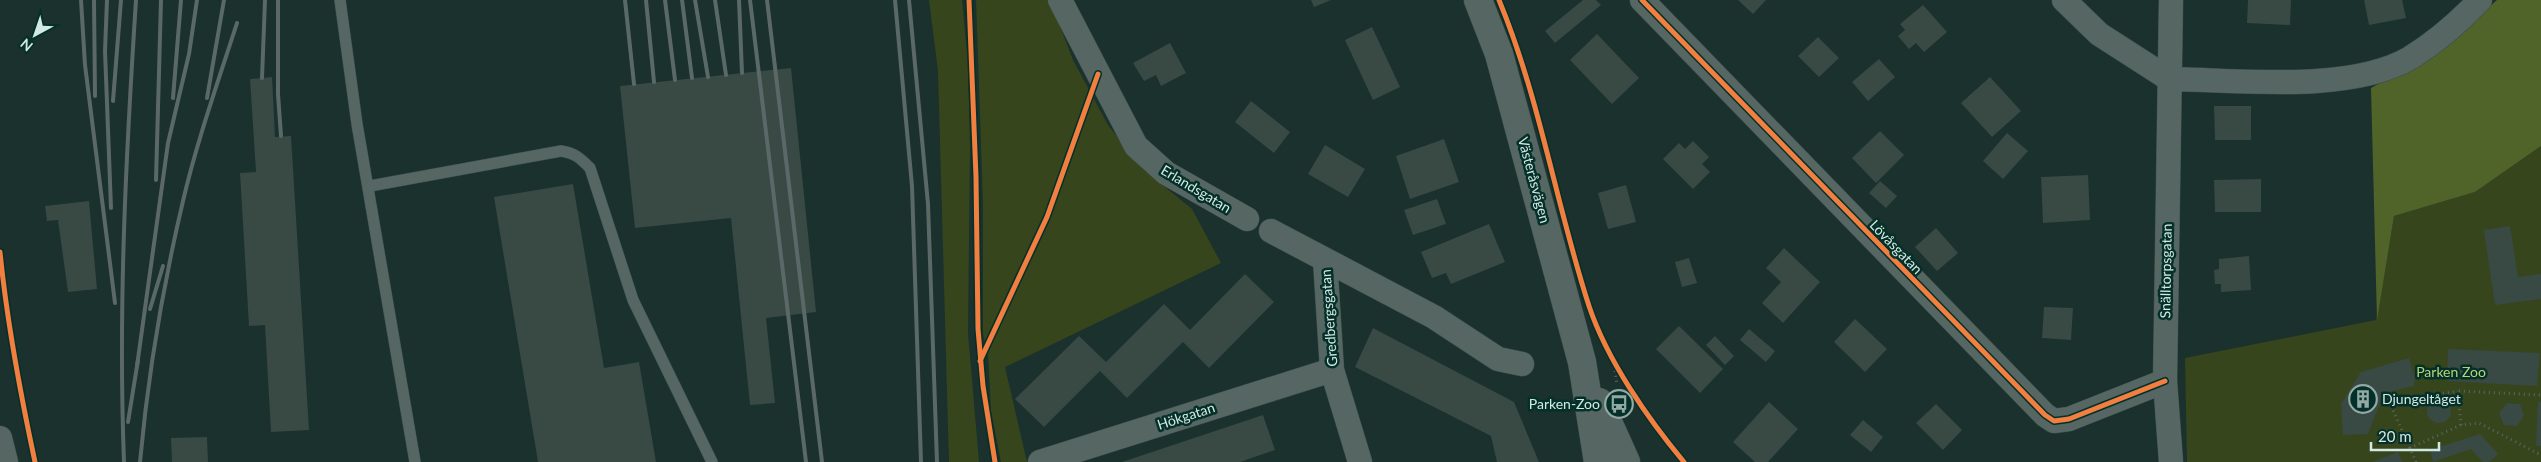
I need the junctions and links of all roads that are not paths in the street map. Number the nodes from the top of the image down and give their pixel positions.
1 (340, 0) edge
2 (1060, 0) edge
3 (1478, 0) edge
4 (1642, 0) edge
5 (2064, 0) edge
6 (2171, 0) edge
7 (2480, 0) edge
8 (2169, 79) junction
9 (370, 186) junction
10 (1247, 218) dead end
11 (1271, 231) dead end
12 (1326, 260) junction
13 (1582, 362) junction
14 (1522, 364) dead end
15 (1332, 370) junction
16 (2165, 381) junction
17 (0, 438) edge
18 (6, 462) edge
19 (415, 462) edge
20 (712, 462) edge
21 (1040, 462) edge
22 (1360, 462) edge
23 (1598, 462) edge
24 (1626, 462) edge
25 (2171, 462) edge

1 - 9 lane
2 - 10 street, Erlandsgatan
3 - 13 street, Västeråsvägen
4 - 16 street, Lövåsgatan
5 - 8 street
6 - 8 street, Snälltorpsgatan
7 - 8 street
8 - 16 street, Snälltorpsgatan
9 - 19 lane
9 - 20 lane
11 - 12 street
12 - 14 street
12 - 15 street, Gredbergsgatan
13 - 23 street, Västeråsvägen
13 - 24 street, Västeråsvägen
15 - 21 street, Hökgatan
15 - 22 street, Gredbergsgatan
16 - 25 street, Snälltorpsgatan
17 - 18 street

